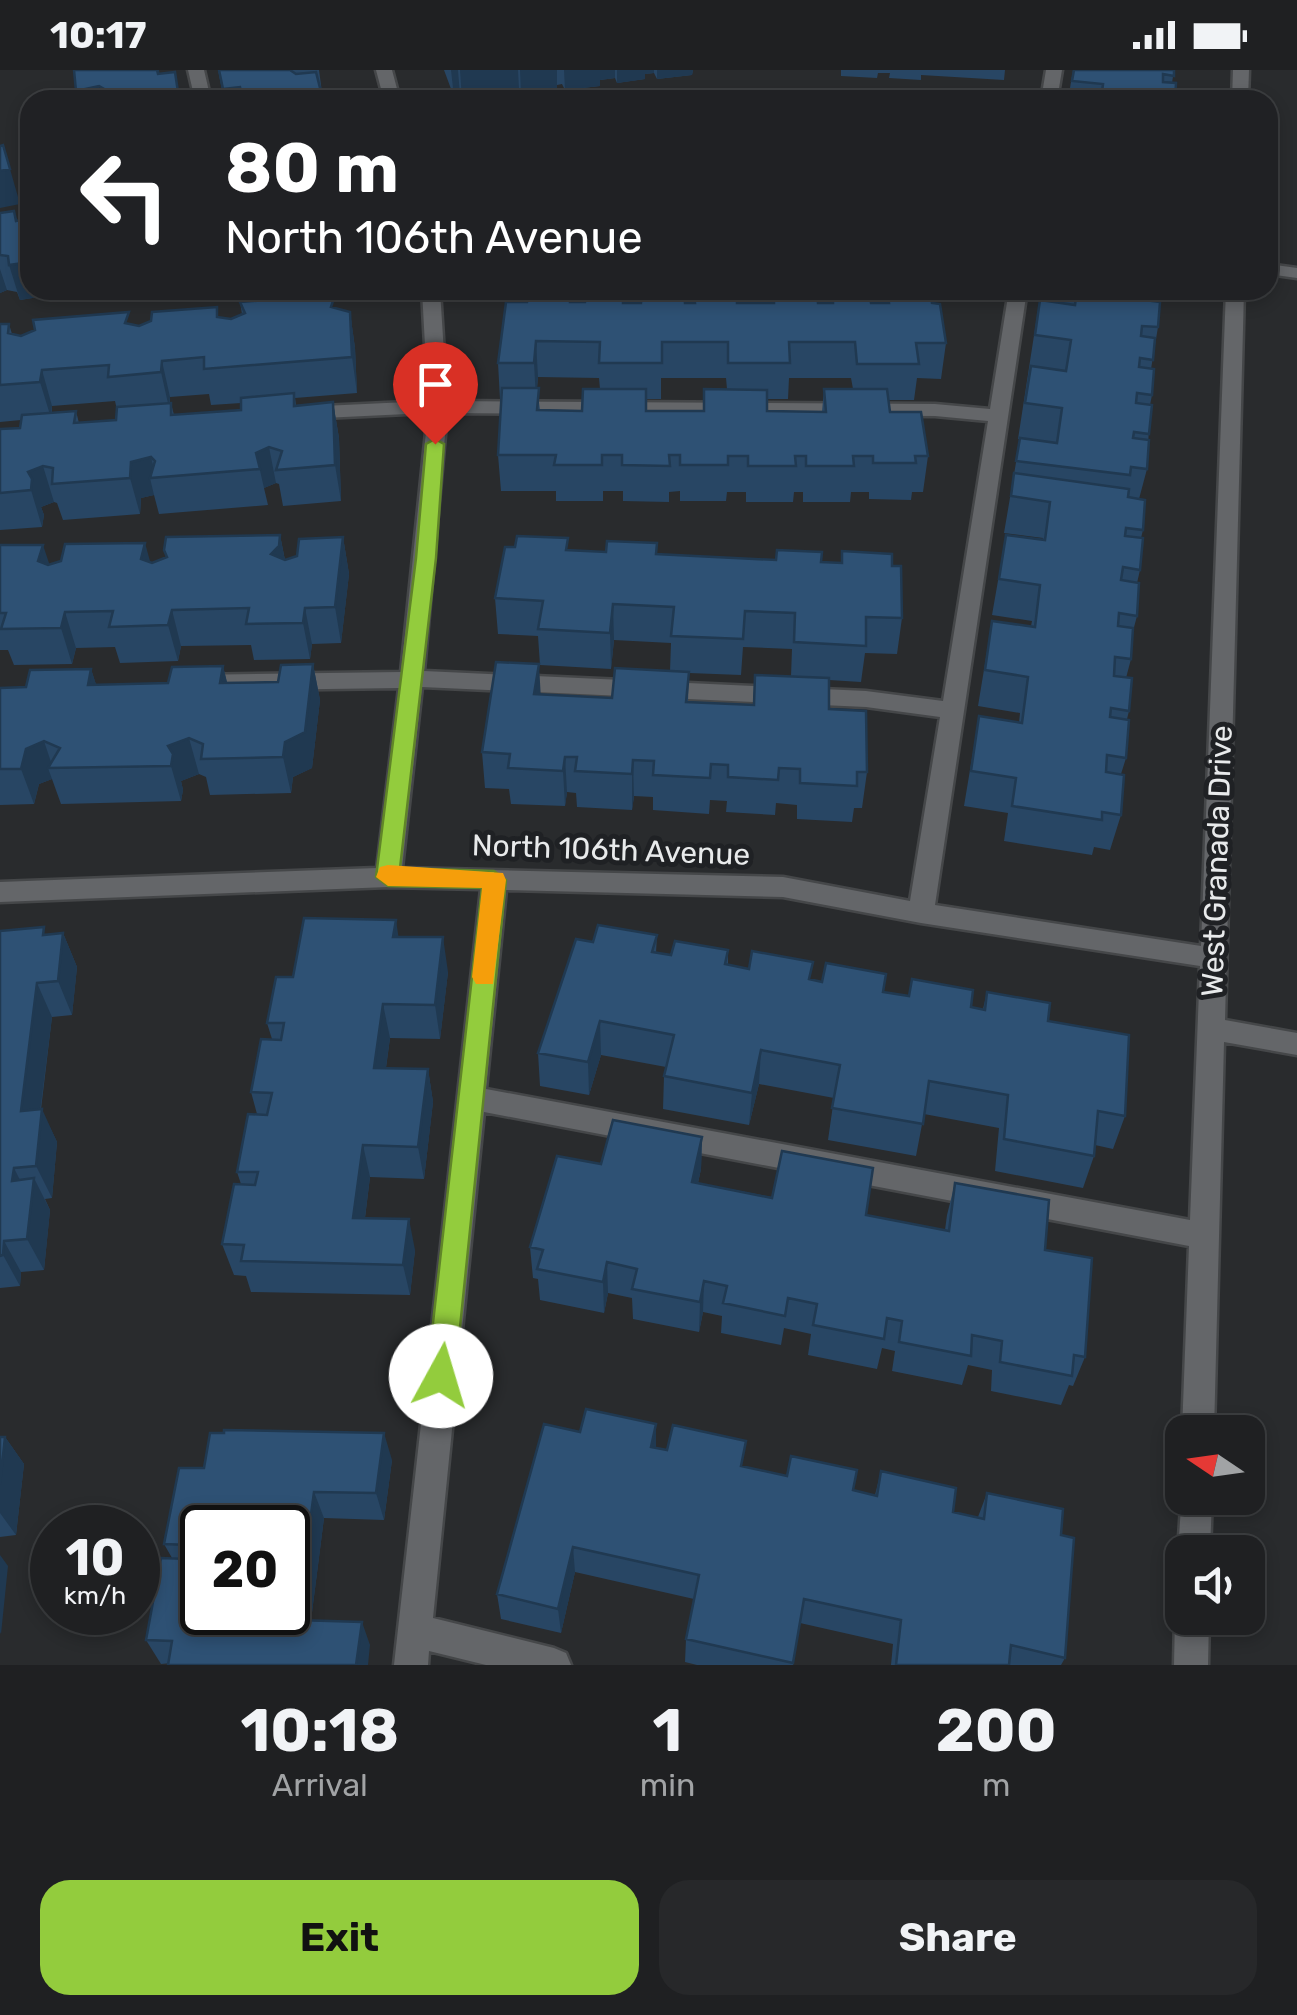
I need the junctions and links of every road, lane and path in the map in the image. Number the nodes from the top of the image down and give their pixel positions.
1 (431, 300) edge
2 (1016, 300) edge
3 (1234, 300) edge
4 (438, 407) junction
5 (283, 414) edge
6 (997, 416) junction
7 (410, 678) junction
8 (176, 684) edge
9 (952, 710) junction
10 (388, 877) junction
11 (494, 880) junction
12 (0, 892) edge
13 (922, 913) junction
14 (1214, 958) junction
15 (1212, 1029) junction
16 (1297, 1044) edge
17 (471, 1098) junction
18 (1205, 1236) junction
19 (1199, 1415) edge
20 (414, 1630) junction
21 (1192, 1635) edge
22 (411, 1665) edge
23 (554, 1665) edge
24 (1191, 1665) edge

1 - 4 street
2 - 6 street
3 - 14 street, West Granada Drive
4 - 5 street
4 - 6 street
4 - 7 street
6 - 9 street
7 - 8 street
7 - 9 street
7 - 10 street
9 - 13 street
10 - 11 street, North 106th Avenue
10 - 12 street, North 106th Avenue
11 - 13 street, North 106th Avenue
11 - 17 street
13 - 14 street, North 106th Avenue
14 - 15 street, West Granada Drive
15 - 16 street
15 - 18 street, West Granada Drive
17 - 18 street
17 - 20 street
18 - 19 street, West Granada Drive
20 - 22 street
20 - 23 street
21 - 24 street

